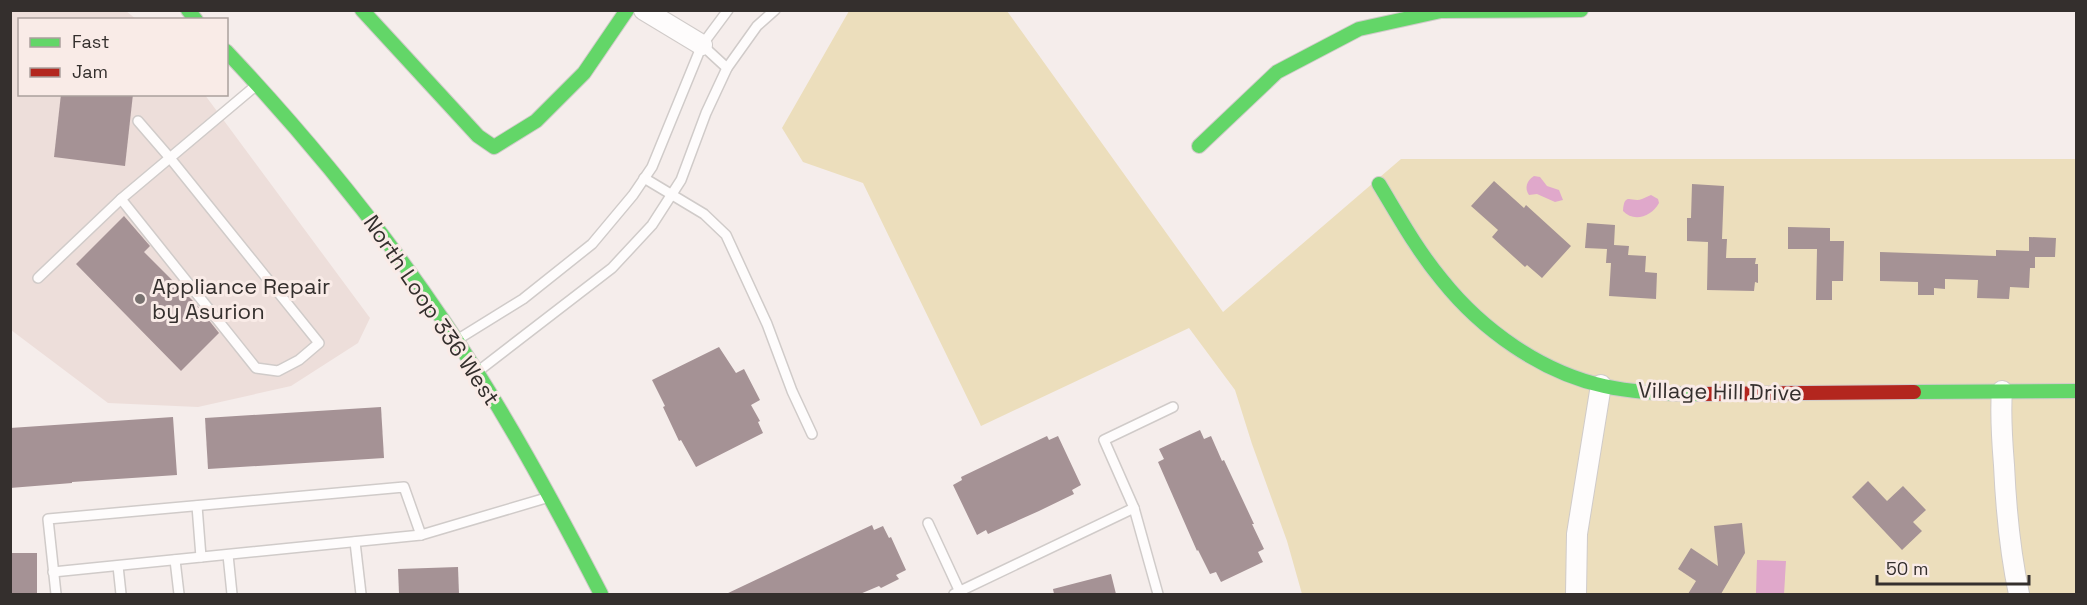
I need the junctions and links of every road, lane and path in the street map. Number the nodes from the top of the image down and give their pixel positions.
1 (362, 10) edge
2 (627, 10) edge
3 (644, 10) edge
4 (728, 10) edge
5 (775, 10) edge
6 (1581, 10) edge
7 (702, 45) junction
8 (228, 53) edge
9 (727, 68) junction
10 (258, 84) junction
11 (138, 121) dead end
12 (1199, 146) dead end
13 (170, 158) junction
14 (644, 178) junction
15 (1379, 184) dead end
16 (672, 195) junction
17 (121, 199) junction
18 (38, 278) dead end
19 (456, 341) junction
20 (477, 373) junction
21 (1601, 385) junction
22 (2002, 391) junction
23 (2076, 391) edge
24 (1173, 407) dead end
25 (812, 434) dead end
26 (551, 496) junction
27 (197, 506) junction
28 (1134, 508) junction
29 (928, 523) dead end
30 (421, 535) junction
31 (355, 542) junction
32 (228, 555) junction
33 (201, 557) junction
34 (176, 560) junction
35 (118, 566) junction
36 (54, 572) junction
37 (957, 593) edge
38 (56, 594) edge
39 (121, 594) edge
40 (179, 594) edge
41 (232, 594) edge
42 (361, 594) edge
43 (601, 594) edge
44 (1158, 594) edge
45 (1576, 594) edge
46 (2019, 594) edge

1 - 2 street
3 - 7 street
4 - 7 lane
5 - 9 lane
6 - 12 street
7 - 9 lane
7 - 14 lane
8 - 10 street, North Loop 336 West
9 - 16 lane
10 - 13 lane
10 - 19 street, North Loop 336 West
11 - 13 lane
13 - 17 lane
13 - 17 lane
14 - 16 lane
14 - 19 lane
15 - 21 street, Village Hill Drive
16 - 20 lane
16 - 25 lane
17 - 18 lane
19 - 20 street, North Loop 336 West
20 - 26 street, North Loop 336 West
21 - 22 street, Village Hill Drive
21 - 45 street
22 - 23 street, Village Hill Drive
22 - 46 street
24 - 28 lane
26 - 30 lane
26 - 43 street, North Loop 336 West
27 - 30 lane
27 - 33 lane
27 - 36 lane
28 - 37 lane
28 - 44 lane
29 - 37 lane
30 - 31 lane
31 - 32 lane
31 - 42 lane
32 - 33 lane
32 - 41 lane
33 - 34 lane
34 - 35 lane
34 - 40 lane
35 - 36 lane
35 - 39 lane
36 - 38 lane

